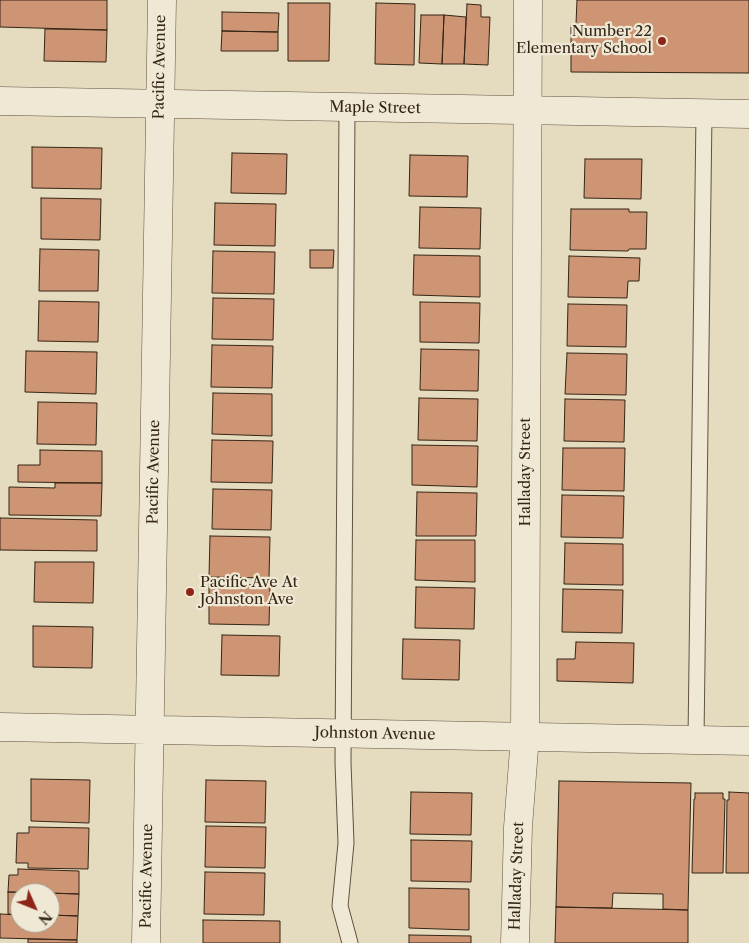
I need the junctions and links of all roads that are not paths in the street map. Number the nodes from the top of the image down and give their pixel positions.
1 (162, 0) edge
2 (528, 0) edge
3 (0, 102) edge
4 (160, 104) junction
5 (347, 107) junction
6 (527, 110) junction
7 (704, 113) junction
8 (749, 114) edge
9 (0, 727) edge
10 (149, 730) junction
11 (344, 733) junction
12 (525, 736) junction
13 (696, 739) junction
14 (749, 740) edge
15 (146, 943) edge
16 (350, 943) edge
17 (514, 943) edge

1 - 4 street, Pacific Avenue
2 - 6 street, Halladay Street
3 - 4 street, Maple Street
4 - 5 street, Maple Street
4 - 10 street, Pacific Avenue
5 - 6 street, Maple Street
5 - 11 lane
6 - 7 street, Maple Street
6 - 12 street, Halladay Street
7 - 8 street, Maple Street
7 - 13 lane
9 - 10 street, Johnston Avenue
10 - 11 street, Johnston Avenue
10 - 15 street, Pacific Avenue
11 - 12 street, Johnston Avenue
11 - 16 lane
12 - 13 street, Johnston Avenue
12 - 17 street, Halladay Street
13 - 14 street, Johnston Avenue

